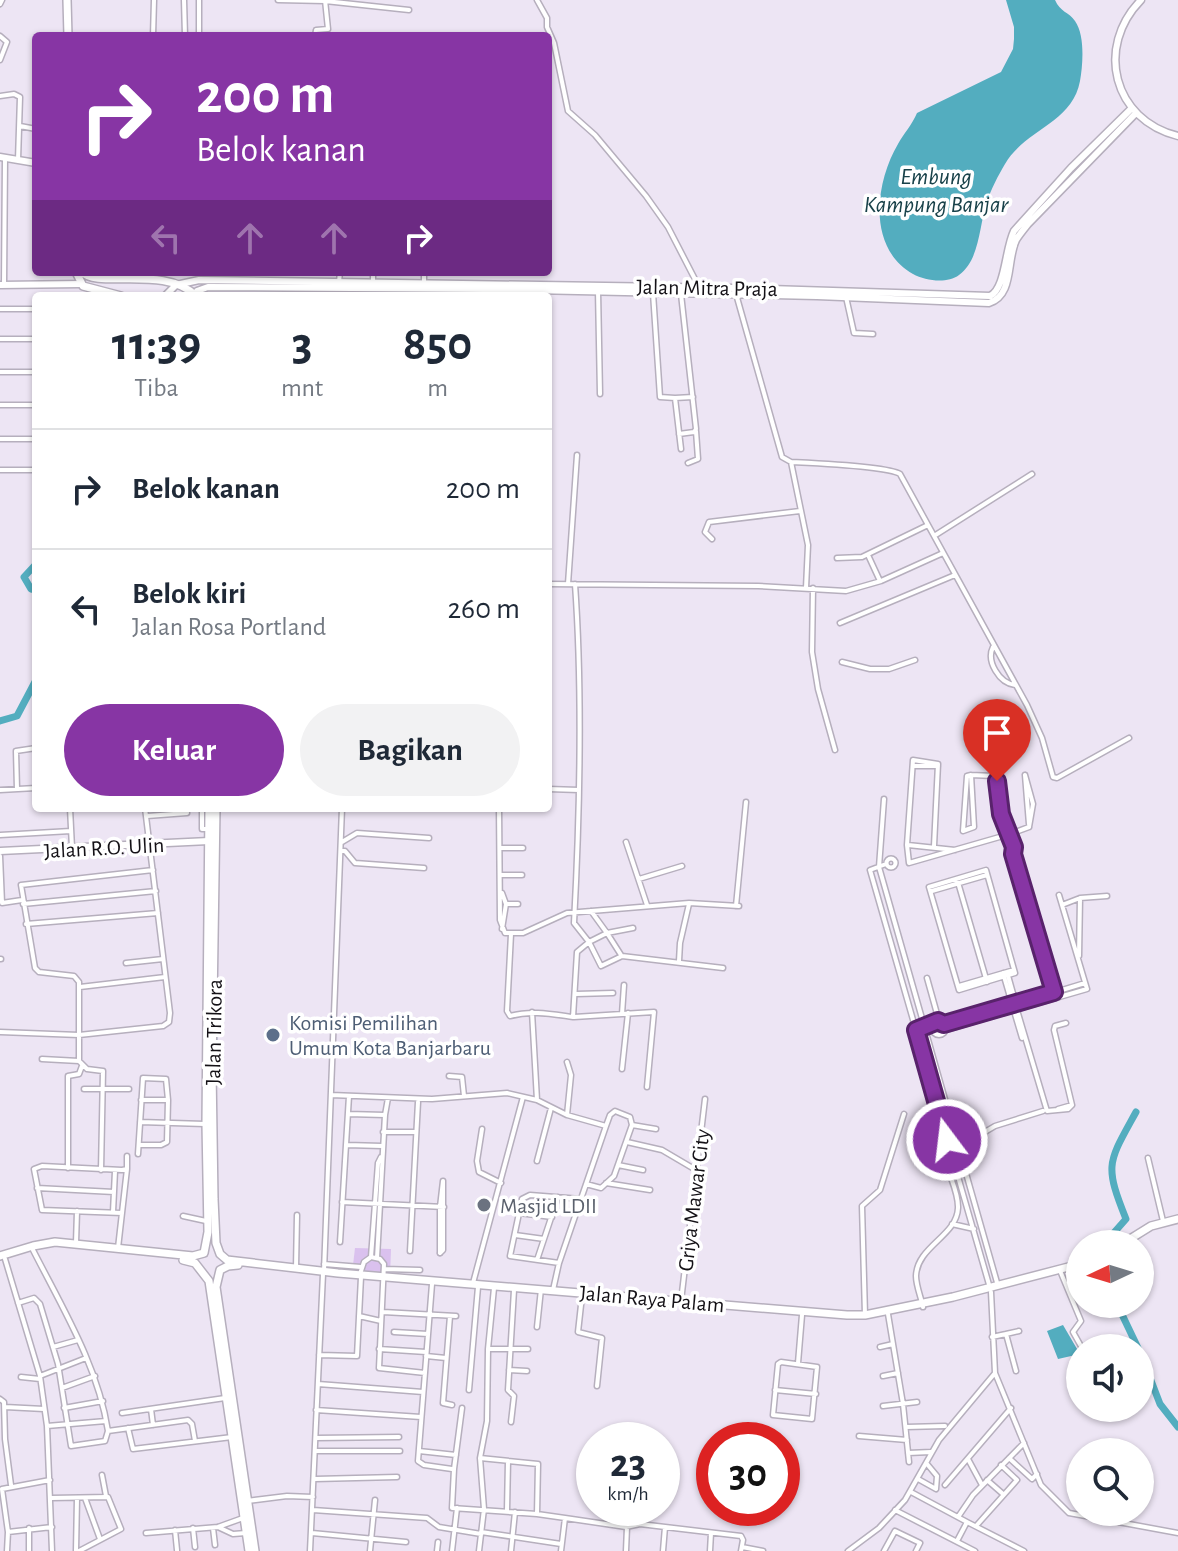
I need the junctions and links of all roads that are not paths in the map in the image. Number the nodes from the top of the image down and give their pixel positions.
1 (70, 0) edge
2 (154, 0) edge
3 (184, 0) edge
4 (199, 0) edge
5 (278, 0) edge
6 (325, 0) edge
7 (386, 0) edge
8 (537, 0) edge
9 (1141, 0) edge
10 (386, 7) junction
11 (409, 10) dead end
12 (328, 29) joint
13 (71, 32) edge
14 (153, 32) edge
15 (185, 32) edge
16 (199, 32) edge
17 (316, 32) edge
18 (549, 32) edge
19 (0, 36) edge
20 (552, 39) edge
21 (0, 60) edge
22 (0, 96) edge
23 (1134, 111) junction
24 (20, 126) junction
25 (32, 128) edge
26 (1178, 136) edge
27 (2, 157) edge
28 (18, 160) junction
29 (32, 162) edge
30 (2, 197) edge
31 (78, 276) edge
32 (88, 276) edge
33 (199, 276) edge
34 (308, 276) edge
35 (373, 276) edge
36 (424, 276) edge
37 (308, 283) junction
38 (373, 283) junction
39 (424, 283) junction
40 (81, 284) junction
41 (181, 284) junction
42 (2, 285) edge
43 (699, 287) junction
44 (338, 289) edge
45 (598, 291) junction
46 (736, 291) junction
47 (108, 292) edge
48 (168, 292) edge
49 (191, 292) edge
50 (197, 292) edge
51 (320, 292) edge
52 (653, 293) junction
53 (681, 294) junction
54 (846, 297) junction
55 (0, 309) edge
56 (32, 309) edge
57 (873, 334) dead end
58 (0, 339) edge
59 (32, 339) edge
60 (0, 372) edge
61 (32, 372) edge
62 (600, 394) dead end
63 (693, 397) junction
64 (675, 398) junction
65 (0, 405) edge
66 (32, 405) edge
67 (696, 431) junction
68 (679, 434) junction
69 (0, 439) edge
70 (32, 439) edge
71 (681, 449) dead end
72 (577, 455) dead end
73 (791, 462) junction
74 (688, 463) dead end
75 (0, 470) edge
76 (32, 470) edge
77 (1032, 474) dead end
78 (800, 511) junction
79 (928, 525) junction
80 (934, 536) junction
81 (712, 539) dead end
82 (943, 553) junction
83 (868, 555) junction
84 (837, 558) dead end
85 (955, 575) junction
86 (880, 581) junction
87 (552, 584) edge
88 (568, 584) junction
89 (575, 584) junction
90 (809, 588) junction
91 (840, 623) dead end
92 (993, 647) junction
93 (915, 660) dead end
94 (842, 662) dead end
95 (1015, 685) junction
96 (1129, 738) dead end
97 (32, 749) edge
98 (835, 750) dead end
99 (971, 775) junction
100 (32, 788) edge
101 (17, 789) junction
102 (552, 789) edge
103 (0, 790) edge
104 (579, 790) junction
105 (884, 799) dead end
106 (746, 802) dead end
107 (70, 812) edge
108 (146, 812) edge
109 (187, 812) edge
110 (202, 812) edge
111 (209, 812) edge
112 (216, 812) edge
113 (342, 812) edge
114 (499, 812) edge
115 (147, 816) junction
116 (1029, 827) junction
117 (209, 829) junction
118 (71, 831) junction
119 (1010, 834) junction
120 (0, 835) edge
121 (429, 838) dead end
122 (209, 841) junction
123 (342, 842) junction
124 (626, 842) dead end
125 (150, 845) junction
126 (907, 845) junction
127 (934, 846) junction
128 (72, 848) junction
129 (500, 848) junction
130 (523, 848) dead end
131 (957, 850) junction
132 (342, 851) junction
133 (0, 854) edge
134 (907, 860) junction
135 (682, 866) dead end
136 (879, 867) junction
137 (424, 868) dead end
138 (153, 870) junction
139 (500, 875) junction
140 (522, 875) dead end
141 (639, 879) junction
142 (958, 881) junction
143 (156, 891) junction
144 (500, 891) junction
145 (1059, 895) dead end
146 (1107, 896) dead end
147 (1080, 898) junction
148 (23, 902) junction
149 (689, 903) junction
150 (506, 904) junction
151 (518, 904) dead end
152 (647, 905) junction
153 (1062, 905) junction
154 (591, 911) junction
155 (576, 912) junction
156 (158, 913) junction
157 (26, 924) junction
158 (633, 928) dead end
159 (502, 930) junction
160 (607, 933) junction
161 (511, 934) junction
162 (589, 942) junction
163 (622, 956) junction
164 (163, 959) junction
165 (679, 961) junction
166 (211, 962) junction
167 (126, 963) dead end
168 (1079, 963) junction
169 (723, 968) dead end
170 (1006, 974) junction
171 (166, 977) junction
172 (927, 978) dead end
173 (986, 980) junction
174 (624, 985) dead end
175 (80, 987) junction
176 (613, 993) dead end
177 (576, 994) junction
178 (1057, 995) junction
179 (1015, 1008) junction
180 (532, 1012) junction
181 (625, 1013) junction
182 (573, 1017) junction
183 (1066, 1023) dead end
184 (933, 1024) junction
185 (943, 1025) junction
186 (925, 1027) junction
187 (916, 1030) junction
188 (0, 1032) edge
189 (79, 1035) junction
190 (936, 1035) junction
191 (928, 1038) junction
192 (1022, 1038) dead end
193 (919, 1041) junction
194 (42, 1059) dead end
195 (567, 1062) dead end
196 (80, 1063) junction
197 (622, 1069) dead end
198 (449, 1076) dead end
199 (647, 1087) dead end
200 (84, 1089) dead end
201 (103, 1089) junction
202 (129, 1089) dead end
203 (331, 1095) junction
204 (349, 1096) junction
205 (464, 1096) junction
206 (523, 1097) junction
207 (388, 1098) junction
208 (705, 1099) dead end
209 (141, 1100) junction
210 (168, 1100) junction
211 (537, 1100) junction
212 (418, 1102) dead end
213 (551, 1108) junction
214 (1043, 1111) dead end
215 (348, 1114) junction
216 (904, 1114) dead end
217 (385, 1115) junction
218 (567, 1115) junction
219 (140, 1122) junction
220 (168, 1123) junction
221 (206, 1124) junction
222 (632, 1125) junction
223 (606, 1126) junction
224 (482, 1129) dead end
225 (656, 1129) dead end
226 (953, 1130) junction
227 (383, 1132) junction
228 (416, 1132) junction
229 (945, 1132) junction
230 (955, 1137) junction
231 (947, 1140) junction
232 (627, 1142) junction
233 (139, 1145) junction
234 (347, 1145) junction
235 (382, 1146) junction
236 (138, 1154) dead end
237 (127, 1156) dead end
238 (1148, 1158) dead end
239 (537, 1161) dead end
240 (618, 1165) junction
241 (68, 1168) junction
242 (127, 1169) junction
243 (101, 1170) junction
244 (643, 1170) dead end
245 (696, 1170) junction
246 (115, 1171) junction
247 (501, 1183) junction
248 (606, 1183) junction
249 (586, 1184) junction
250 (36, 1188) junction
251 (650, 1190) dead end
252 (114, 1192) junction
253 (558, 1197) junction
254 (581, 1199) junction
255 (342, 1202) junction
256 (378, 1203) junction
257 (412, 1205) junction
258 (442, 1207) junction
259 (77, 1211) junction
260 (113, 1212) junction
261 (122, 1213) junction
262 (519, 1213) junction
263 (297, 1215) dead end
264 (183, 1216) dead end
265 (552, 1217) junction
266 (1163, 1221) junction
267 (1178, 1221) edge
268 (208, 1222) junction
269 (952, 1224) junction
270 (974, 1229) junction
271 (1148, 1230) edge
272 (1152, 1230) edge
273 (514, 1235) junction
274 (544, 1239) junction
275 (340, 1242) dead end
276 (76, 1243) junction
277 (118, 1248) junction
278 (33, 1250) junction
279 (410, 1251) dead end
280 (204, 1253) junction
281 (220, 1254) junction
282 (374, 1258) junction
283 (2, 1259) edge
284 (537, 1260) junction
285 (559, 1263) junction
286 (296, 1268) junction
287 (202, 1269) junction
288 (220, 1270) junction
289 (324, 1270) junction
290 (420, 1270) dead end
291 (1066, 1270) edge
292 (1066, 1271) edge
293 (361, 1273) junction
294 (1061, 1273) junction
295 (385, 1275) junction
296 (1027, 1280) junction
297 (432, 1284) junction
298 (476, 1285) junction
299 (494, 1288) junction
300 (993, 1289) junction
301 (514, 1290) junction
302 (541, 1290) junction
303 (553, 1290) junction
304 (568, 1293) junction
305 (582, 1296) junction
306 (681, 1301) junction
307 (18, 1303) junction
308 (923, 1305) junction
309 (382, 1312) junction
310 (888, 1314) junction
311 (429, 1315) junction
312 (802, 1315) junction
313 (865, 1315) junction
314 (359, 1316) junction
315 (381, 1321) junction
316 (537, 1327) dead end
317 (1019, 1331) dead end
318 (394, 1332) dead end
319 (428, 1334) junction
320 (1006, 1334) junction
321 (1074, 1334) edge
322 (992, 1337) junction
323 (78, 1340) junction
324 (893, 1344) junction
325 (53, 1347) junction
326 (880, 1347) dead end
327 (379, 1349) junction
328 (488, 1349) junction
329 (510, 1349) junction
330 (528, 1349) dead end
331 (426, 1354) junction
332 (319, 1355) junction
333 (86, 1358) junction
334 (446, 1358) junction
335 (798, 1363) junction
336 (59, 1370) junction
337 (509, 1370) junction
338 (527, 1371) dead end
339 (1016, 1371) dead end
340 (425, 1373) junction
341 (898, 1373) junction
342 (995, 1373) junction
343 (95, 1376) junction
344 (883, 1376) dead end
345 (21, 1377) dead end
346 (40, 1377) junction
347 (317, 1384) junction
348 (597, 1386) dead end
349 (62, 1388) junction
350 (469, 1390) dead end
351 (775, 1390) junction
352 (423, 1392) junction
353 (816, 1394) junction
354 (225, 1398) junction
355 (0, 1399) edge
356 (103, 1401) junction
357 (917, 1402) dead end
358 (903, 1404) junction
359 (452, 1405) dead end
360 (883, 1406) dead end
361 (5, 1407) junction
362 (64, 1408) junction
363 (462, 1408) dead end
364 (1011, 1408) junction
365 (44, 1409) junction
366 (151, 1409) junction
367 (316, 1410) junction
368 (122, 1413) dead end
369 (421, 1417) junction
370 (2, 1419) edge
371 (106, 1421) junction
372 (511, 1422) dead end
373 (153, 1425) junction
374 (47, 1426) junction
375 (67, 1426) junction
376 (945, 1426) dead end
377 (906, 1427) junction
378 (128, 1428) junction
379 (108, 1431) junction
380 (859, 1436) dead end
381 (232, 1437) junction
382 (399, 1437) dead end
383 (316, 1438) junction
384 (3, 1439) edge
385 (907, 1440) junction
386 (195, 1441) junction
387 (1024, 1441) junction
388 (316, 1451) junction
389 (400, 1451) dead end
390 (419, 1451) junction
391 (931, 1452) dead end
392 (908, 1453) junction
393 (456, 1455) junction
394 (1010, 1456) junction
395 (480, 1458) junction
396 (968, 1459) junction
397 (508, 1461) junction
398 (909, 1462) dead end
399 (927, 1464) junction
400 (1001, 1465) junction
401 (454, 1469) junction
402 (1037, 1474) junction
403 (102, 1475) dead end
404 (397, 1477) dead end
405 (315, 1479) junction
406 (918, 1479) junction
407 (50, 1480) junction
408 (985, 1483) junction
409 (11, 1485) junction
410 (945, 1485) dead end
411 (1, 1489) edge
412 (911, 1492) junction
413 (1004, 1494) junction
414 (106, 1496) junction
415 (51, 1498) junction
416 (77, 1498) junction
417 (85, 1498) junction
418 (314, 1498) junction
419 (375, 1500) dead end
420 (247, 1501) junction
421 (457, 1508) junction
422 (484, 1509) junction
423 (313, 1510) junction
424 (507, 1510) junction
425 (895, 1510) junction
426 (3, 1512) edge
427 (515, 1512) junction
428 (374, 1513) junction
429 (537, 1514) junction
430 (958, 1517) junction
431 (243, 1518) junction
432 (565, 1518) junction
433 (967, 1522) junction
434 (976, 1526) junction
435 (52, 1527) junction
436 (215, 1527) junction
437 (627, 1527) junction
438 (665, 1527) junction
439 (29, 1528) junction
440 (193, 1528) junction
441 (455, 1529) junction
442 (175, 1530) junction
443 (8, 1532) junction
444 (146, 1533) dead end
445 (312, 1533) junction
446 (481, 1533) junction
447 (711, 1533) junction
448 (1178, 1533) edge
449 (249, 1538) junction
450 (371, 1538) junction
451 (513, 1538) junction
452 (100, 1539) junction
453 (956, 1541) junction
454 (406, 1542) dead end
455 (438, 1542) dead end
456 (561, 1544) junction
457 (215, 1545) dead end
458 (195, 1547) dead end
459 (741, 1549) edge
460 (177, 1550) edge
461 (1021, 1550) edge
462 (7, 1551) edge
463 (29, 1551) edge
464 (52, 1551) edge
465 (77, 1551) edge
466 (249, 1551) edge
467 (255, 1551) edge
468 (310, 1551) edge
469 (370, 1551) edge
470 (438, 1551) edge
471 (452, 1551) edge
472 (479, 1551) edge
473 (511, 1551) edge
474 (561, 1551) edge
475 (626, 1551) edge
476 (663, 1551) edge
477 (710, 1551) edge
478 (763, 1551) edge
479 (848, 1551) edge
480 (884, 1551) edge
481 (916, 1551) edge
482 (975, 1551) edge

1 - 13 main road
2 - 14 street
3 - 15 street
4 - 16 street
5 - 6 street
6 - 10 street
6 - 12 street
7 - 10 street
8 - 18 street
9 - 23 street
10 - 11 street
12 - 17 street
19 - 21 street
20 - 43 street
22 - 24 street
23 - 26 street
23 - 46 street, Jalan Mitra Praja
23 - 54 street, Jalan Mitra Praja
24 - 25 street
24 - 28 street
27 - 28 street
27 - 30 street
28 - 29 street
30 - 42 street
31 - 40 main road
32 - 41 main road
33 - 37 street, Jalan Mitra Praja
33 - 41 street, Jalan Mitra Praja
34 - 37 street
35 - 38 street
36 - 39 street
37 - 44 street, Jalan Mitra Praja
38 - 39 street, Jalan Mitra Praja
38 - 44 street, Jalan Mitra Praja
39 - 43 street, Jalan Mitra Praja
40 - 42 street
40 - 47 main road
41 - 48 street
41 - 49 main road
43 - 46 street, Jalan Mitra Praja
44 - 45 street, Jalan Mitra Praja
44 - 51 street, Jalan Mitra Praja
45 - 52 street, Jalan Mitra Praja
45 - 62 street
46 - 53 street, Jalan Mitra Praja
46 - 54 street, Jalan Mitra Praja
46 - 73 street
50 - 51 street, Jalan Mitra Praja
52 - 53 street, Jalan Mitra Praja
52 - 64 street
53 - 63 street
54 - 57 street
55 - 56 street
58 - 59 street
60 - 61 street
63 - 64 street
63 - 67 street
64 - 68 street
65 - 66 street
67 - 68 street
67 - 74 street
68 - 71 street
69 - 70 street
72 - 88 street
73 - 78 street
73 - 79 street
75 - 76 street
77 - 80 street
78 - 81 street
78 - 90 street
79 - 80 street
79 - 83 street
80 - 82 street
82 - 85 street
82 - 86 street
83 - 84 street
83 - 86 street
85 - 91 street
85 - 92 street
86 - 90 street
87 - 88 street
88 - 89 street
89 - 90 street
89 - 104 street
90 - 98 street
92 - 95 street
92 - 95 street
93 - 94 street
95 - 96 street
97 - 101 street
99 - 99 street
99 - 119 street
100 - 101 street
101 - 103 street
102 - 104 street
104 - 155 street
105 - 136 street
106 - 149 street
107 - 118 street
108 - 115 street
109 - 115 street
110 - 117 street
111 - 117 main road, Jalan Trikora
112 - 166 main road, Jalan Trikora
113 - 123 street
114 - 129 street
115 - 125 street
116 - 116 street
116 - 119 street
117 - 122 main road, Jalan Trikora
118 - 120 street
118 - 128 street
119 - 131 street
119 - 178 street
121 - 123 street
122 - 125 street, Jalan R.O. Ulin
122 - 166 main road, Jalan Trikora
123 - 132 street
124 - 141 street
125 - 128 street, Jalan R.O. Ulin
125 - 138 street
126 - 127 street
126 - 127 street
126 - 134 street
127 - 131 street
128 - 133 street, Jalan R.O. Ulin
129 - 130 street
129 - 139 street
131 - 134 street
132 - 137 street
132 - 203 street
133 - 148 street
134 - 136 street
135 - 141 street
136 - 186 street
136 - 187 street
138 - 143 street
138 - 148 street
139 - 140 street
139 - 144 street
141 - 152 street
142 - 170 street
142 - 173 street
142 - 173 street
143 - 148 street
143 - 156 street
144 - 150 street
144 - 159 street
145 - 153 street
146 - 147 street
147 - 153 street
147 - 168 street
148 - 157 street
149 - 152 street
149 - 165 street
150 - 151 street
150 - 159 street
152 - 154 street
153 - 168 street
154 - 155 street
154 - 160 street
155 - 161 street
155 - 162 street
156 - 157 street
156 - 164 street
157 - 175 street
158 - 160 street
159 - 161 street
160 - 162 street
160 - 163 street
161 - 180 street
162 - 163 street
162 - 177 street
163 - 165 street
164 - 167 street
164 - 171 street
165 - 169 street
166 - 221 main road, Jalan Trikora
166 - 281 main road, Jalan Trikora
168 - 178 street
170 - 173 street
170 - 179 street
171 - 175 street
171 - 189 street
172 - 185 street
174 - 181 street
175 - 189 street
176 - 177 street
177 - 182 street
178 - 179 street
179 - 183 street
179 - 185 street
179 - 192 street
180 - 182 street
180 - 211 street
181 - 182 street
181 - 197 street
181 - 199 street
184 - 185 street
184 - 186 street
184 - 190 street
185 - 190 street
186 - 187 street
186 - 191 street
187 - 193 street
188 - 189 street
189 - 196 street
190 - 191 street
191 - 193 street
191 - 226 street
193 - 229 street
194 - 196 street
195 - 218 street
196 - 201 street
196 - 241 street
198 - 205 street
200 - 201 street
201 - 202 street
201 - 243 street
203 - 204 street
203 - 289 street
204 - 207 street
204 - 215 street
205 - 206 street
205 - 207 street
206 - 211 street
206 - 247 street
207 - 217 street
208 - 245 street, Griya Mawar City
209 - 210 street
209 - 210 street
209 - 219 street
210 - 220 street
211 - 213 street
212 - 228 street
213 - 218 street
213 - 239 street
214 - 230 street
215 - 217 street
215 - 234 street
216 - 313 street
217 - 227 street
218 - 223 street
219 - 220 street
219 - 233 street
220 - 221 street
220 - 233 street
221 - 268 main road, Jalan Trikora
222 - 223 street
222 - 225 street
222 - 232 street
223 - 249 street
224 - 247 street
226 - 229 street
226 - 230 street
227 - 228 street
227 - 235 street
228 - 257 street
229 - 231 street
230 - 231 street
230 - 300 street
231 - 269 street
231 - 270 street
232 - 240 street
232 - 245 street
233 - 236 street
234 - 235 street
234 - 255 street
235 - 256 street
237 - 242 street
238 - 266 street
240 - 244 street
240 - 248 street
241 - 243 street
241 - 250 street
242 - 246 street
242 - 261 street
243 - 246 street
245 - 306 street, Griya Mawar City
246 - 252 street
247 - 298 street
248 - 249 street
248 - 251 street
249 - 254 street
250 - 252 street
250 - 259 street
252 - 260 street
253 - 254 street
253 - 262 street
253 - 265 street
254 - 285 street
255 - 256 street
255 - 275 street
256 - 257 street
256 - 282 street
257 - 258 street
257 - 279 street
258 - 258 street
258 - 258 street
259 - 260 street
259 - 276 street
260 - 261 street
261 - 277 street
262 - 265 street
262 - 273 street
263 - 286 street
264 - 268 street
265 - 274 street
266 - 267 main road
266 - 271 main road
267 - 272 main road
268 - 280 main road, Jalan Trikora
269 - 270 street
269 - 308 street
270 - 300 street
273 - 274 street
273 - 284 street
274 - 284 street
276 - 277 main road
276 - 283 main road
277 - 280 main road
278 - 283 main road
278 - 287 main road
278 - 323 street
280 - 281 main road
280 - 287 main road
281 - 286 main road, Jalan Raya Palam
281 - 288 main road
282 - 293 street
282 - 295 street
283 - 307 street
284 - 285 street
285 - 303 street
286 - 289 main road, Jalan Raya Palam
287 - 288 main road
287 - 354 main road
288 - 289 main road, Jalan Raya Palam
288 - 420 main road
289 - 293 main road, Jalan Raya Palam
289 - 332 street
290 - 295 street
291 - 296 main road, Jalan Raya Palam
292 - 294 main road, Jalan Raya Palam
293 - 295 main road, Jalan Raya Palam
293 - 314 street
294 - 296 main road, Jalan Raya Palam
294 - 321 street
295 - 297 main road, Jalan Raya Palam
295 - 298 main road, Jalan Raya Palam
295 - 309 street
296 - 300 main road, Jalan Raya Palam
297 - 298 main road, Jalan Raya Palam
297 - 311 street
298 - 299 main road, Jalan Raya Palam
298 - 302 main road, Jalan Raya Palam
298 - 350 street
299 - 301 main road, Jalan Raya Palam
299 - 328 street
300 - 308 main road, Jalan Raya Palam
300 - 322 street
301 - 302 main road, Jalan Raya Palam
301 - 329 street
302 - 303 main road, Jalan Raya Palam
302 - 304 main road, Jalan Raya Palam
302 - 316 street
303 - 304 main road, Jalan Raya Palam
304 - 305 main road, Jalan Raya Palam
304 - 306 main road, Jalan Raya Palam
305 - 312 main road, Jalan Raya Palam
305 - 348 street
306 - 313 main road, Jalan Raya Palam
307 - 325 street
307 - 346 street
308 - 310 main road, Jalan Raya Palam
308 - 313 main road, Jalan Raya Palam
309 - 311 street
309 - 315 street
310 - 312 main road, Jalan Raya Palam
310 - 324 street
311 - 319 street
311 - 334 street
312 - 335 street
314 - 315 street
314 - 332 street
315 - 327 street
317 - 320 street
318 - 319 street
319 - 331 street
320 - 322 street
320 - 339 street
322 - 342 street
323 - 325 street
323 - 333 street
324 - 326 street
324 - 341 street
325 - 336 street
327 - 331 street
327 - 340 street
328 - 329 street
328 - 395 street
329 - 330 street
329 - 337 street
331 - 334 street
331 - 340 street
332 - 347 street
333 - 336 street
333 - 343 street
334 - 359 street
335 - 351 street
335 - 353 street
336 - 346 street
336 - 349 street
337 - 338 street
337 - 372 street
340 - 352 street
341 - 344 street
341 - 358 street
342 - 364 street
342 - 399 street
343 - 349 street
343 - 356 street
345 - 346 street
346 - 365 street
347 - 352 street
347 - 367 street
349 - 362 street
351 - 353 street
351 - 353 street
352 - 369 street
354 - 366 street
354 - 381 main road
355 - 361 street
356 - 362 street
356 - 371 street
357 - 358 street
358 - 360 street
358 - 377 street
361 - 365 street
361 - 370 street
362 - 375 street
363 - 393 street
364 - 387 street
364 - 396 street
365 - 374 street
366 - 368 street
366 - 373 street
367 - 369 street
367 - 383 street
369 - 390 street
370 - 384 street
371 - 375 street
371 - 379 street
373 - 378 street
373 - 386 street
374 - 375 street
374 - 407 street
375 - 379 street
376 - 377 street
377 - 385 street
378 - 379 street
378 - 386 street
380 - 385 street
381 - 386 street
381 - 431 main road
382 - 383 street
383 - 388 street
384 - 409 street
385 - 392 street
387 - 394 street
387 - 402 street
388 - 389 street
388 - 405 street
390 - 393 street
390 - 401 street
391 - 392 street
392 - 398 street
393 - 401 street
394 - 400 street
394 - 402 street
395 - 397 street
395 - 422 street
396 - 408 street
396 - 410 street
397 - 424 street
397 - 429 street
399 - 406 street
399 - 406 street
400 - 408 street
400 - 413 street
401 - 421 street
402 - 448 street
403 - 414 street
404 - 405 street
405 - 418 street
406 - 412 street
407 - 409 street
407 - 415 street
408 - 413 street
408 - 430 street
409 - 411 street
411 - 426 street
412 - 425 street
412 - 430 street
413 - 434 street
414 - 417 street
414 - 452 street
415 - 416 street
415 - 435 street
416 - 417 street
416 - 465 street
417 - 452 street
418 - 420 street
418 - 423 street
419 - 428 street
420 - 449 main road
421 - 422 street
421 - 441 street
422 - 424 street
422 - 446 street
423 - 428 street
423 - 445 street
424 - 427 street
425 - 453 street
425 - 479 street
426 - 443 street
427 - 429 street
427 - 451 street
428 - 441 street
428 - 450 street
429 - 432 street
430 - 433 street
431 - 436 street
431 - 449 main road
432 - 437 street
432 - 456 street
433 - 434 street
433 - 453 street
434 - 461 street
435 - 439 street
435 - 464 street
436 - 440 street
436 - 449 street
436 - 457 street
437 - 438 street
437 - 475 street
438 - 447 street
438 - 476 street
439 - 443 street
439 - 463 street
440 - 442 street
440 - 458 street
441 - 446 street
441 - 471 street
442 - 444 street
442 - 460 street
443 - 462 street
445 - 450 street
445 - 468 street
446 - 451 street
446 - 472 street
447 - 459 street
447 - 477 street
449 - 466 main road
449 - 467 main road
450 - 454 street
450 - 469 street
451 - 456 street
451 - 473 street
452 - 465 street
453 - 482 street
455 - 470 street
456 - 474 street
459 - 478 street
480 - 481 street

